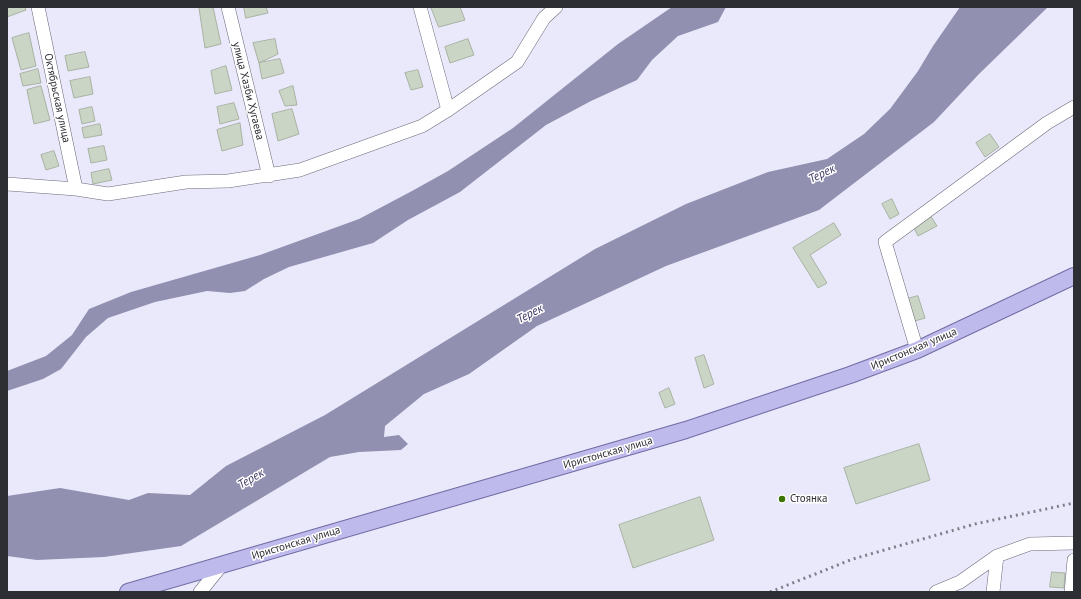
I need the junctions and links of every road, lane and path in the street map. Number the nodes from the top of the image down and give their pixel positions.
1 (38, 7) edge
2 (228, 7) edge
3 (420, 7) edge
4 (556, 7) edge
5 (1074, 107) edge
6 (448, 110) junction
7 (268, 176) junction
8 (7, 184) edge
9 (76, 188) junction
10 (1074, 276) edge
11 (917, 350) junction
12 (1074, 543) edge
13 (997, 556) junction
14 (1074, 560) edge
15 (221, 566) junction
16 (958, 587) edge
17 (128, 592) edge
18 (200, 592) edge
19 (936, 592) edge
20 (993, 592) edge
21 (1071, 592) edge

1 - 9 street, Октябрьская улица
2 - 7 street, улица Хазби Хугаева
3 - 6 street
4 - 6 street
5 - 11 street
6 - 7 street
7 - 9 street
8 - 9 street
10 - 11 main road, Иристонская улица
11 - 15 main road, Иристонская улица
12 - 13 street
13 - 16 street
13 - 20 street
14 - 21 street
15 - 17 main road, Иристонская улица
15 - 18 street
16 - 19 street

